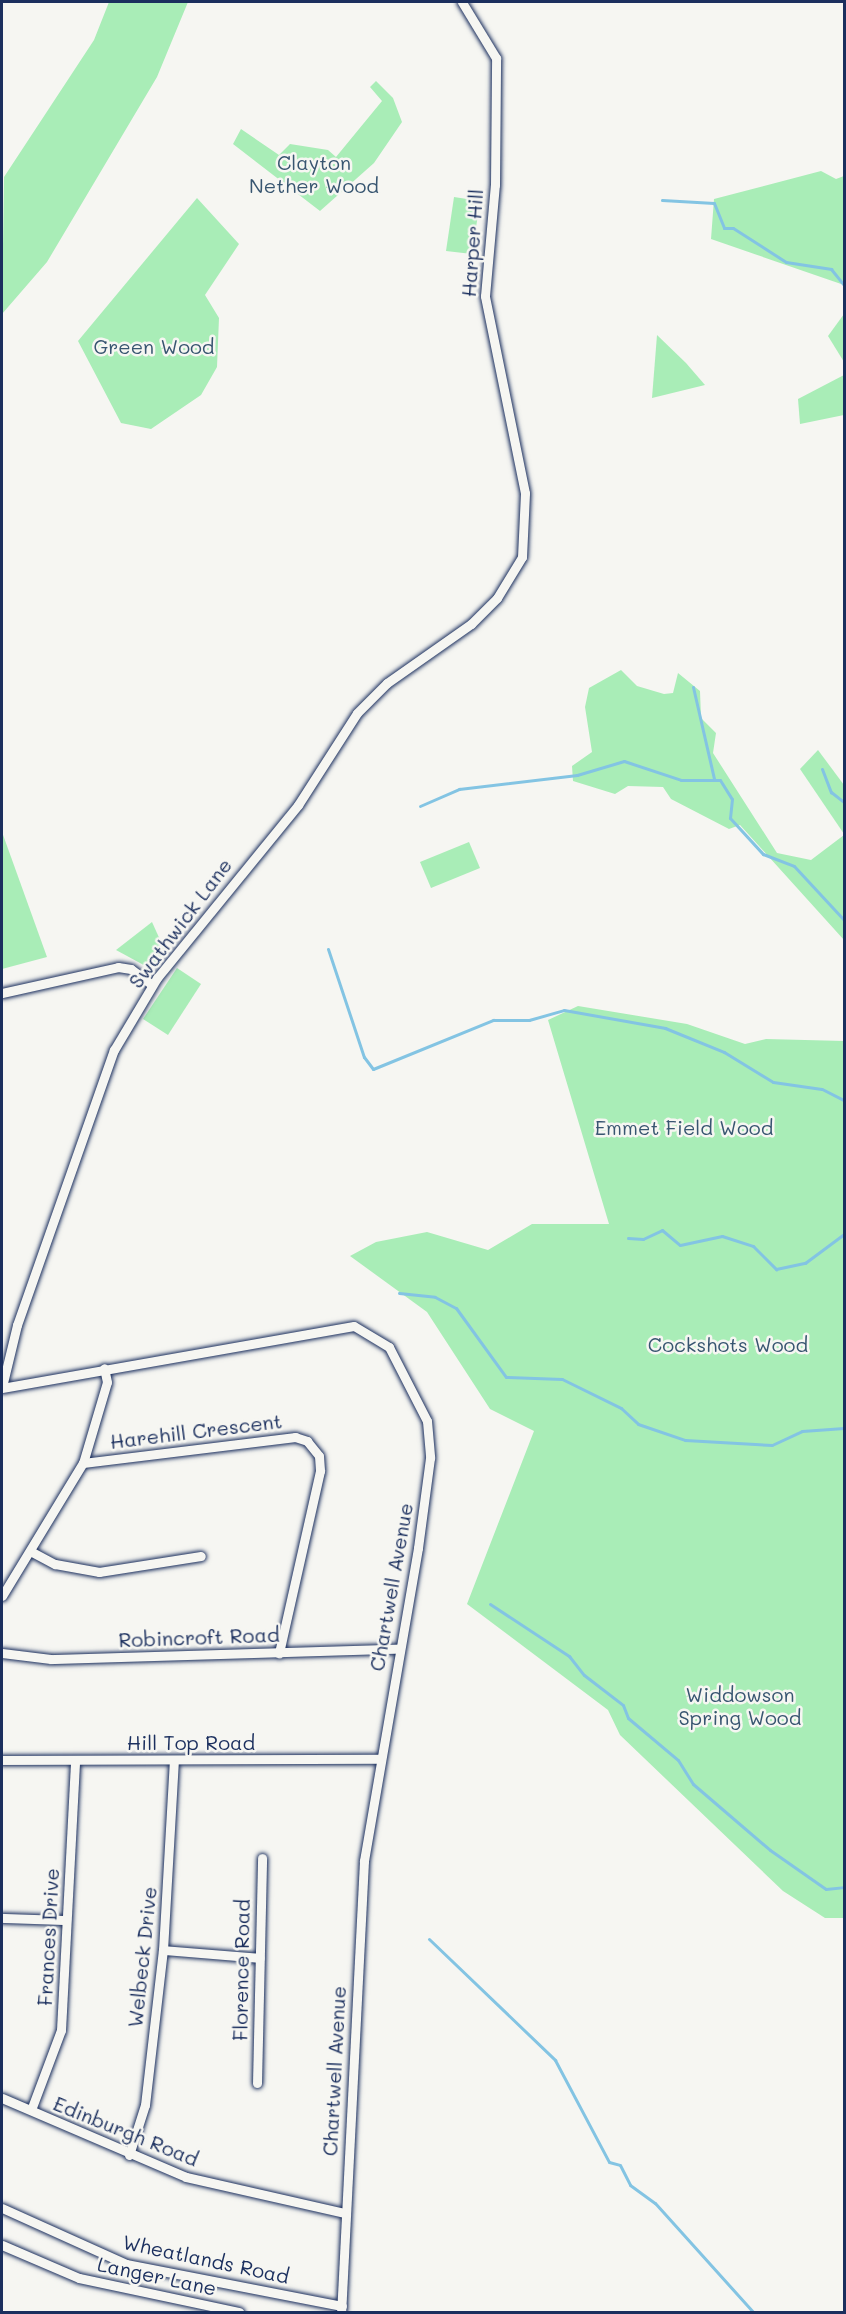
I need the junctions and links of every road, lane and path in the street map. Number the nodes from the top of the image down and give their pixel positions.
1 (465, 3) edge
2 (519, 565) joint
3 (152, 985) junction
4 (2, 993) edge
5 (104, 1368) junction
6 (2, 1387) edge
7 (83, 1463) junction
8 (32, 1552) junction
9 (201, 1556) dead end
10 (2, 1596) edge
11 (398, 1649) junction
12 (2, 1653) edge
13 (279, 1653) junction
14 (75, 1760) junction
15 (174, 1760) junction
16 (381, 1760) junction
17 (2, 1761) edge
18 (262, 1858) dead end
19 (2, 1918) edge
20 (66, 1920) junction
21 (163, 1950) junction
22 (260, 1958) junction
23 (257, 2083) dead end
24 (2, 2098) edge
25 (31, 2110) junction
26 (129, 2155) junction
27 (2, 2208) edge
28 (344, 2213) junction
29 (2, 2245) edge
30 (342, 2309) edge
31 (239, 2313) edge

1 - 2 street, Harper Hill
2 - 3 street, Swathwick Lane
3 - 4 street
3 - 6 street, Swathwick Lane
5 - 6 street, Chartwell Avenue
5 - 7 street
5 - 11 street, Chartwell Avenue
7 - 8 street
7 - 13 street, Harehill Crescent
8 - 9 street
8 - 10 street
11 - 13 street, Robincroft Road
11 - 16 street, Chartwell Avenue
12 - 13 street, Robincroft Road
14 - 15 street, Hill Top Road
14 - 17 street, Hill Top Road
14 - 20 street, Frances Drive
15 - 16 street, Hill Top Road
15 - 21 street, Welbeck Drive
16 - 28 street, Chartwell Avenue
18 - 22 street, Florence Road
19 - 20 street
20 - 25 street, Frances Drive
21 - 22 street
21 - 26 street, Welbeck Drive
22 - 23 street, Florence Road
24 - 25 street, Edinburgh Road
25 - 26 street, Edinburgh Road
26 - 28 street, Edinburgh Road
27 - 30 street, Wheatlands Road
28 - 30 street, Chartwell Avenue
29 - 31 street, Langer Lane

